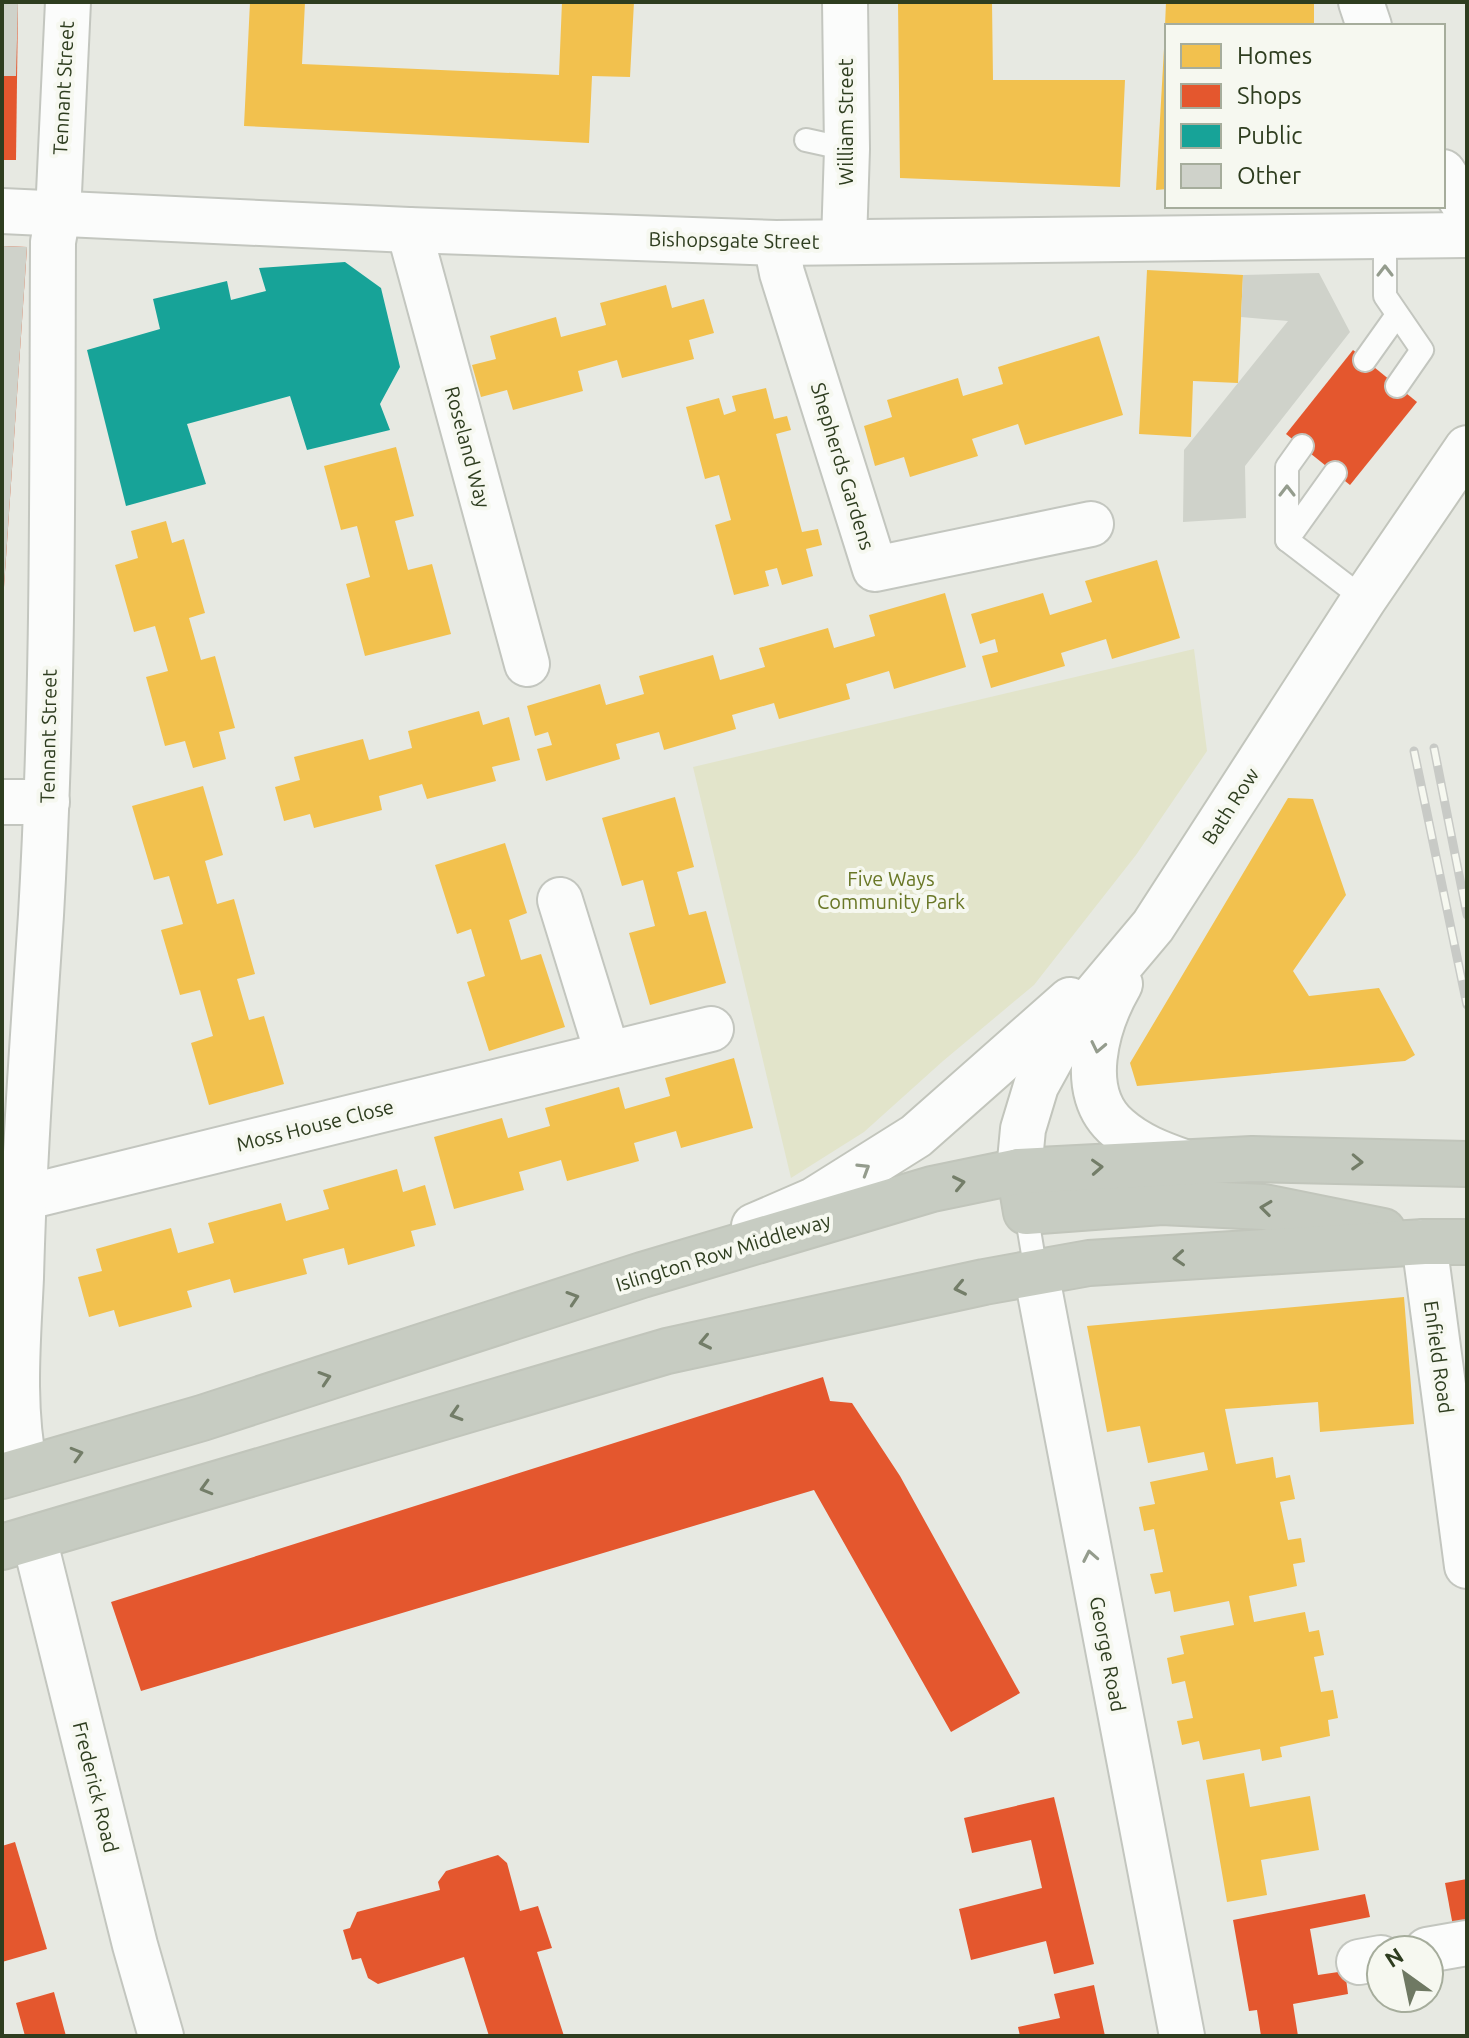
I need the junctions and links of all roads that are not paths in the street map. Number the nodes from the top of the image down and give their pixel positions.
1 (68, 2) edge
2 (845, 2) edge
3 (1361, 2) edge
4 (1368, 24) edge
5 (1445, 175) edge
6 (1467, 209) edge
7 (2, 211) edge
8 (58, 214) junction
9 (409, 230) junction
10 (1467, 235) edge
11 (1385, 236) junction
12 (844, 242) junction
13 (776, 243) junction
14 (1397, 315) junction
15 (1365, 360) dead end
16 (1397, 386) dead end
17 (1302, 446) dead end
18 (1467, 448) edge
19 (1335, 473) dead end
20 (1091, 524) dead end
21 (1287, 540) junction
22 (1364, 599) junction
23 (527, 664) dead end
24 (2, 802) edge
25 (47, 802) junction
26 (560, 900) dead end
27 (1153, 926) junction
28 (711, 1029) dead end
29 (607, 1052) junction
30 (1184, 1162) junction
31 (1467, 1164) edge
32 (1023, 1192) junction
33 (23, 1198) junction
34 (1424, 1242) junction
35 (1467, 1242) edge
36 (1036, 1272) junction
37 (642, 1275) junction
38 (11, 1321) edge
39 (13, 1472) edge
40 (18, 1542) edge
41 (1467, 1566) edge
42 (1467, 1943) edge
43 (1445, 1947) edge
44 (161, 2036) edge
45 (1182, 2036) edge

1 - 8 street, Tennant Street
2 - 12 street, William Street
3 - 4 street
5 - 6 street
7 - 8 street, Bishopsgate Street
8 - 9 street, Bishopsgate Street
8 - 25 street, Tennant Street
9 - 13 street, Bishopsgate Street
9 - 23 street, Roseland Way
10 - 11 street, Bishopsgate Street
11 - 12 street, Bishopsgate Street
14 -> 11 lane
12 - 13 street, Bishopsgate Street
13 - 20 street, Shepherds Gardens
14 - 15 lane
14 - 16 lane
21 -> 17 lane
18 - 22 street, Bath Row
19 - 21 lane
21 - 22 lane
22 - 27 street, Bath Row
24 - 25 street
25 - 33 street, Tennant Street
26 - 29 street
27 -> 30 street
27 - 32 street, Bath Row
37 -> 27 street
28 - 29 street, Moss House Close
29 - 33 street, Moss House Close
30 -> 31 highway, Islington Row Middleway
32 -> 30 highway, Islington Row Middleway
34 -> 32 highway
32 - 36 lane
37 -> 32 highway, Islington Row Middleway
33 - 38 street, Tennant Street
34 - 35 highway
34 -> 36 highway
34 - 41 street, Enfield Road
36 -> 40 highway
45 -> 36 street, George Road
39 -> 37 highway, Islington Row Middleway
38 - 39 street, Tennant Street
40 - 44 street, Frederick Road
42 - 43 street

